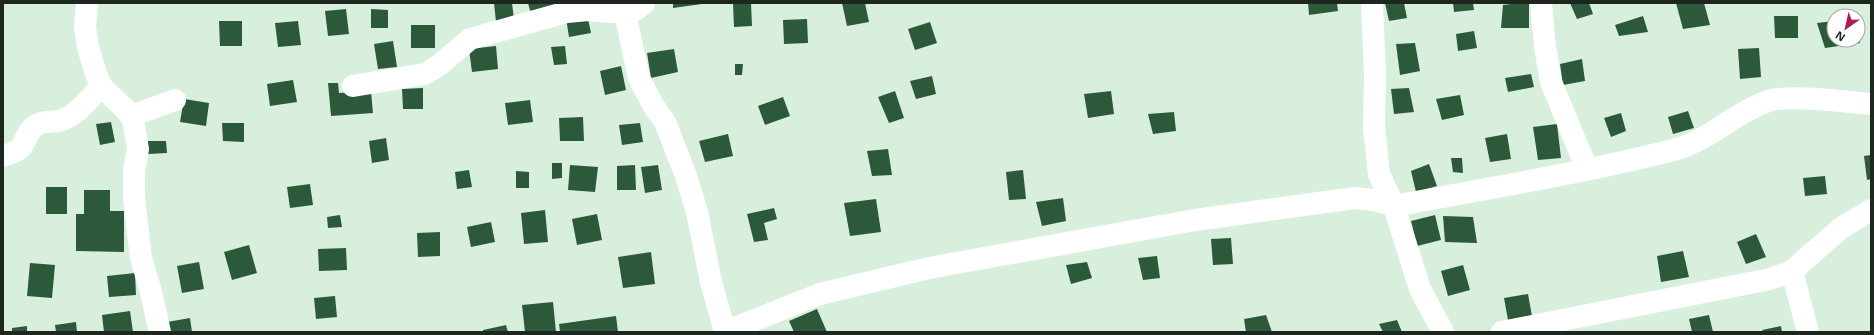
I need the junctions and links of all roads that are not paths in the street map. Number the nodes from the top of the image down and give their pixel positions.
1 (87, 3) edge
2 (644, 3) edge
3 (1372, 3) edge
4 (1541, 3) edge
5 (625, 13) junction
6 (101, 86) junction
7 (353, 86) dead end
8 (175, 100) dead end
9 (1871, 104) edge
10 (131, 116) junction
11 (3, 156) edge
12 (1587, 169) junction
13 (1394, 206) junction
14 (1871, 210) edge
15 (1792, 271) junction
16 (160, 332) edge
17 (1443, 332) edge
18 (1502, 332) edge
19 (1808, 332) edge

1 - 6 street
2 - 5 street
3 - 13 street
4 - 12 street
5 - 7 street
5 - 13 street
6 - 10 street
6 - 11 street
8 - 10 street
9 - 12 street
10 - 16 street
12 - 13 street
13 - 17 street
14 - 15 street
15 - 18 street
15 - 19 street

